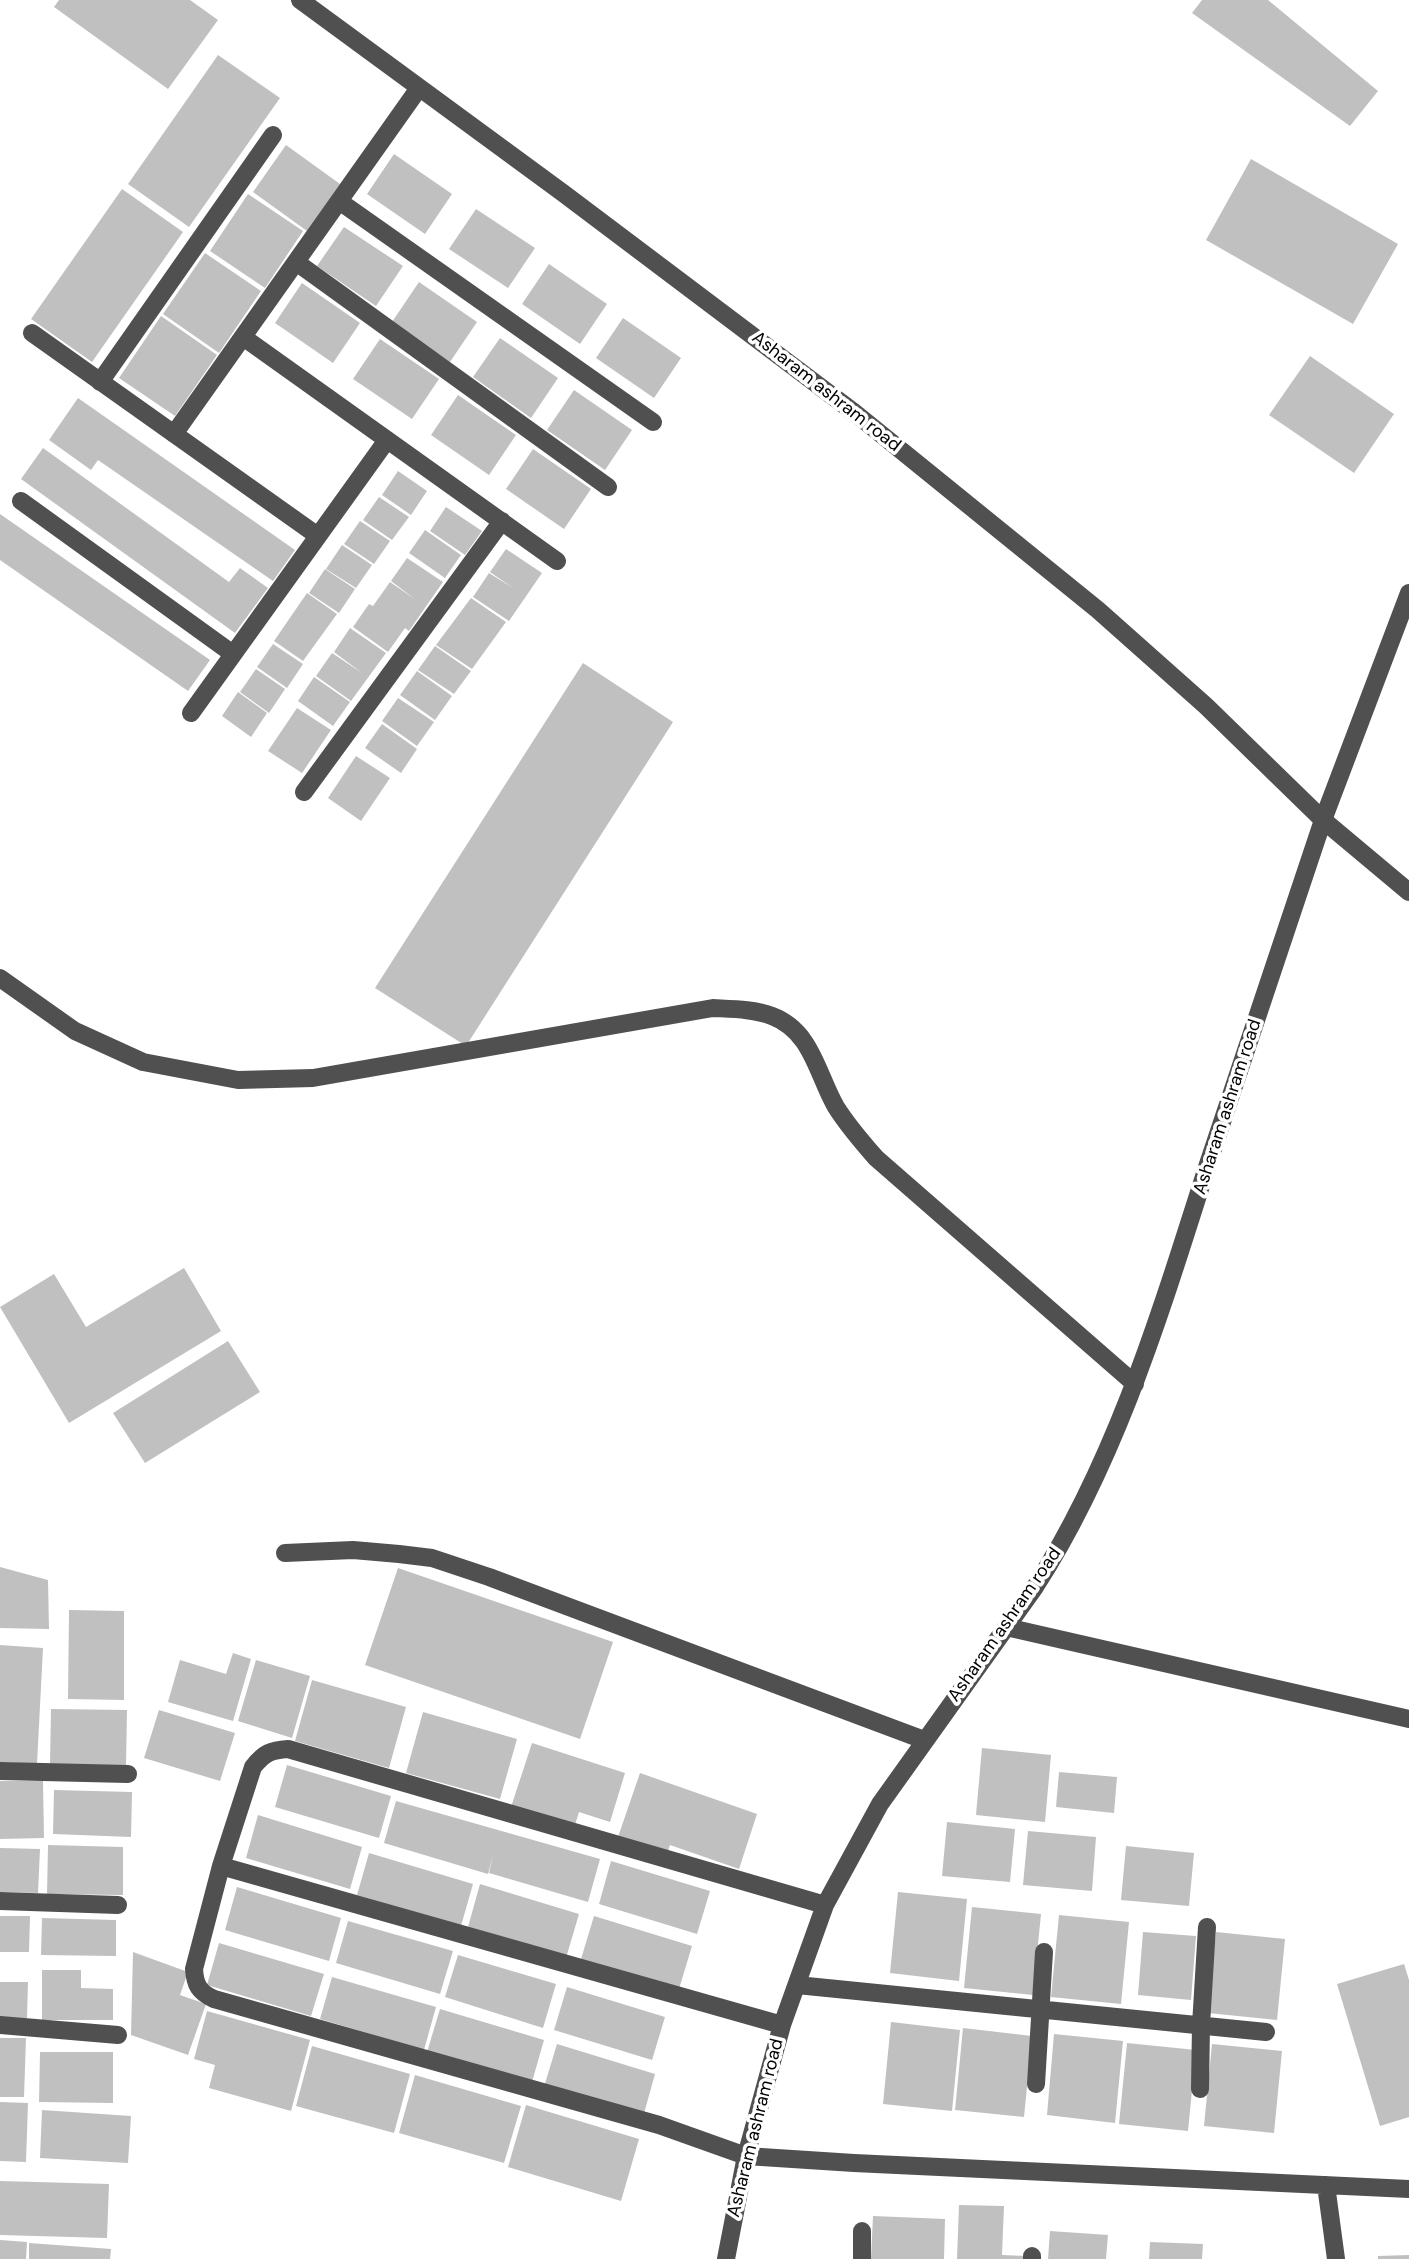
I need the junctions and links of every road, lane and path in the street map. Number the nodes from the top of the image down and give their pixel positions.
1 (300, 0) edge
2 (419, 88) junction
3 (273, 135) dead end
4 (339, 201) junction
5 (296, 262) junction
6 (32, 333) dead end
7 (243, 337) junction
8 (100, 382) junction
9 (653, 422) dead end
10 (174, 434) junction
11 (387, 440) junction
12 (608, 487) dead end
13 (21, 501) dead end
14 (502, 521) junction
15 (318, 537) junction
16 (557, 561) dead end
17 (1409, 593) edge
18 (233, 654) junction
19 (191, 713) dead end
20 (304, 792) dead end
21 (1323, 820) junction
22 (1409, 892) edge
23 (0, 978) edge
24 (1135, 1384) junction
25 (285, 1553) dead end
26 (1006, 1627) junction
27 (1409, 1719) edge
28 (924, 1740) junction
29 (0, 1771) edge
30 (128, 1774) dead end
31 (221, 1866) junction
32 (0, 1901) edge
33 (118, 1905) dead end
34 (825, 1905) junction
35 (1207, 1927) dead end
36 (1044, 1952) dead end
37 (797, 1985) junction
38 (1041, 2010) junction
39 (0, 2025) edge
40 (782, 2025) junction
41 (1201, 2025) junction
42 (1266, 2032) dead end
43 (118, 2035) dead end
44 (1036, 2084) dead end
45 (1200, 2089) dead end
46 (746, 2156) junction
47 (1326, 2185) junction
48 (1409, 2189) edge
49 (862, 2231) dead end
50 (726, 2259) edge
51 (862, 2259) edge
52 (1336, 2259) edge

1 - 2 street, Asharam ashram road
2 - 4 street
2 - 21 street, Asharam ashram road
3 - 8 street
4 - 5 street
4 - 9 street
5 - 7 street
5 - 12 street
6 - 8 street
7 - 10 street
7 - 11 street
8 - 10 street
10 - 15 street
11 - 14 street
11 - 15 street
13 - 18 street
14 - 16 street
14 - 20 street
15 - 18 street
17 - 21 street, Asharam ashram road
18 - 19 street
21 - 22 street
21 - 24 street, Asharam ashram road
23 - 24 street
24 - 26 street, Asharam ashram road
25 - 28 street
26 - 27 street
26 - 28 street, Asharam ashram road
28 - 34 street, Asharam ashram road
29 - 30 street
31 - 34 street
31 - 40 street
31 - 46 street
32 - 33 street
34 - 37 street, Asharam ashram road
35 - 41 street
36 - 38 street
37 - 38 street
37 - 40 street, Asharam ashram road
38 - 41 street
38 - 44 street
39 - 43 street
40 - 46 street, Asharam ashram road
41 - 42 street
41 - 45 street
46 - 47 street
46 - 50 street, Asharam ashram road
47 - 48 street
47 - 52 street
49 - 51 street

